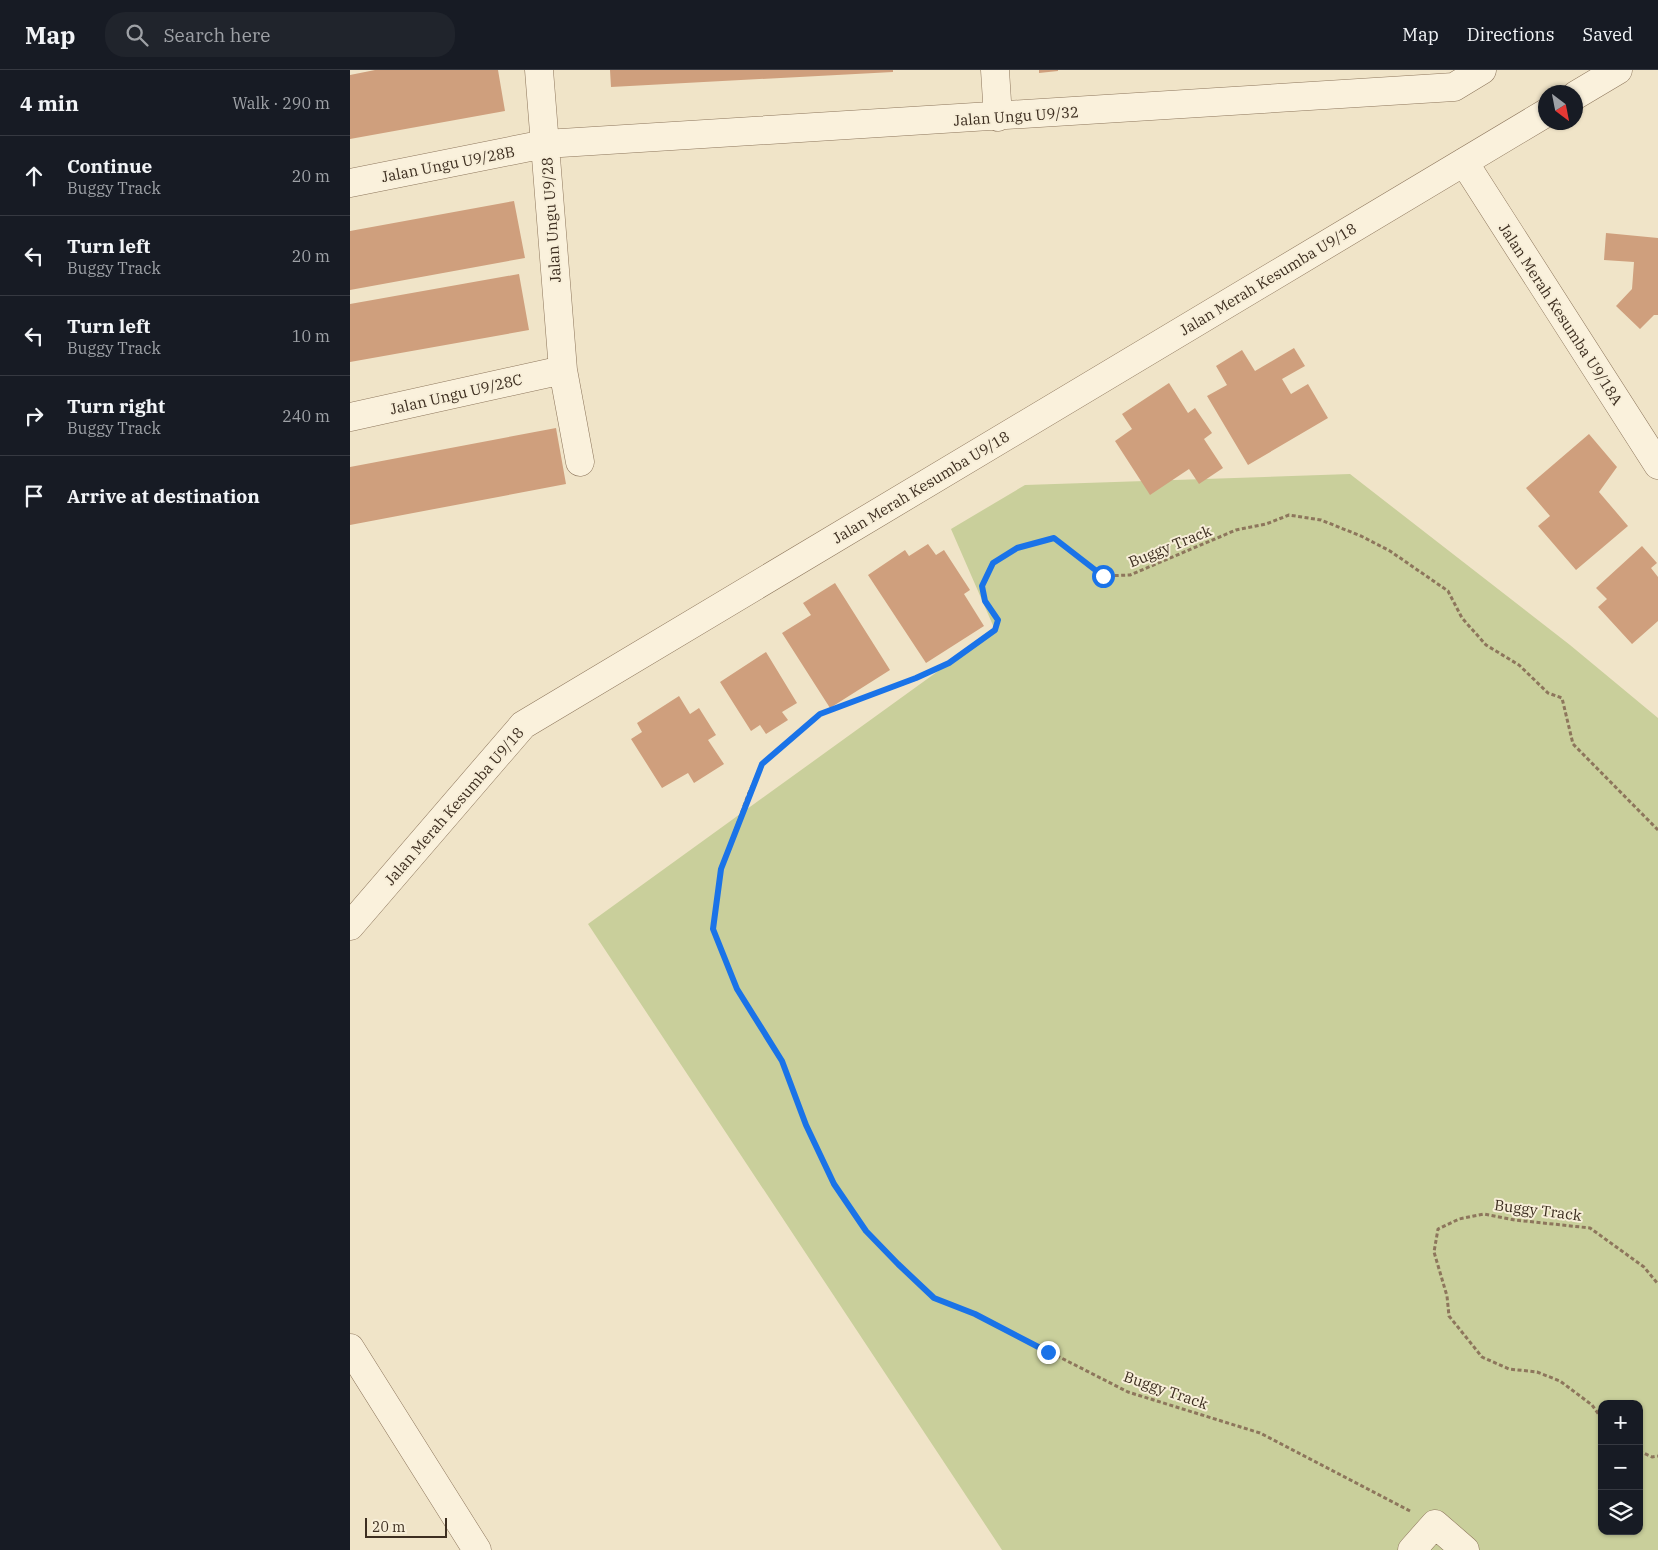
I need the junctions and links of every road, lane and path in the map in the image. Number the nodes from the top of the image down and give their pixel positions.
1 (539, 70) edge
2 (995, 70) edge
3 (1482, 70) edge
4 (1618, 70) edge
5 (1452, 78) edge
6 (1583, 91) edge
7 (998, 117) junction
8 (1538, 118) edge
9 (545, 144) junction
10 (1464, 162) junction
11 (350, 183) edge
12 (563, 370) junction
13 (350, 417) edge
14 (580, 462) dead end
15 (1658, 465) edge
16 (1658, 830) edge
17 (350, 926) edge
18 (1658, 1284) edge
19 (350, 1348) edge
20 (1598, 1413) edge
21 (1643, 1454) edge
22 (1658, 1456) edge
23 (1435, 1524) junction
24 (477, 1550) edge
25 (1412, 1550) edge
26 (1465, 1550) edge

1 - 9 street, Jalan Ungu U9/28
2 - 7 street
3 - 5 street, Jalan Ungu U9/32
4 - 6 street
5 - 7 street, Jalan Ungu U9/32
7 - 9 street, Jalan Ungu U9/32
8 - 10 street, Jalan Merah Kesumba U9/18
9 - 11 street, Jalan Ungu U9/28B
9 - 12 street, Jalan Ungu U9/28
10 - 15 street, Jalan Merah Kesumba U9/18A
10 - 17 street, Jalan Merah Kesumba U9/18
12 - 13 street, Jalan Ungu U9/28C
12 - 14 street, Jalan Ungu U9/28
16 - 23 path, Buggy Track
18 - 20 path, Buggy Track
19 - 24 street
21 - 22 path
23 - 25 street
23 - 26 street

